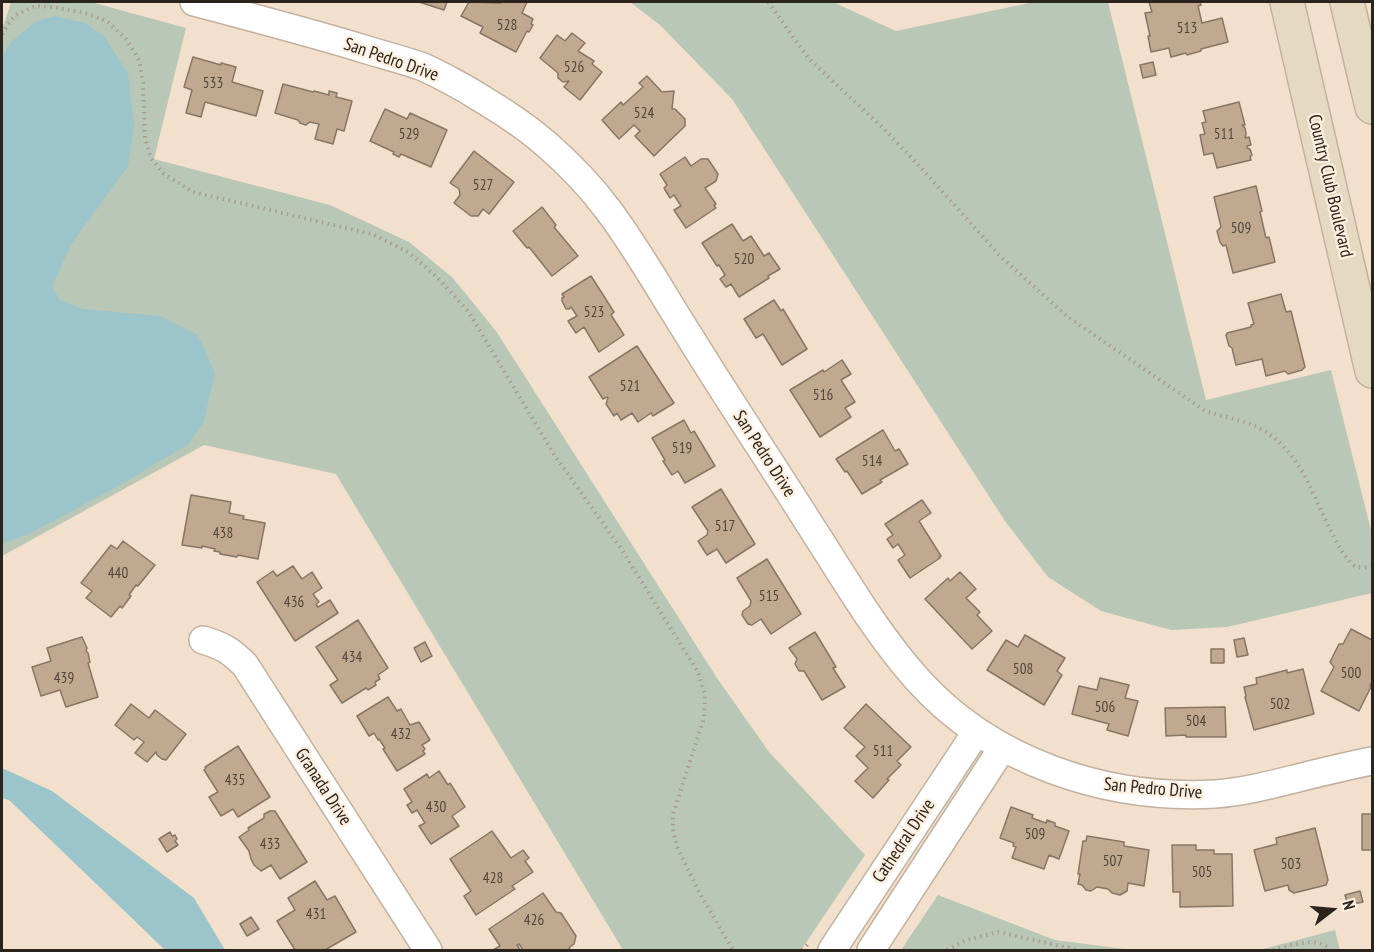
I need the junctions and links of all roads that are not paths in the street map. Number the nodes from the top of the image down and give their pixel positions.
1 (194, 2) edge
2 (1287, 2) edge
3 (1347, 2) edge
4 (1372, 107) edge
5 (1372, 371) edge
6 (203, 640) dead end
7 (977, 731) junction
8 (1002, 747) junction
9 (1372, 761) edge
10 (428, 951) edge
11 (832, 951) edge
12 (871, 951) edge

1 - 7 street, San Pedro Drive
2 - 5 street, Country Club Boulevard
3 - 4 street
6 - 10 street, Granada Drive
7 - 8 street, San Pedro Drive
7 - 11 street, Cathedral Drive
8 - 9 street, San Pedro Drive
8 - 12 street, Cathedral Drive

